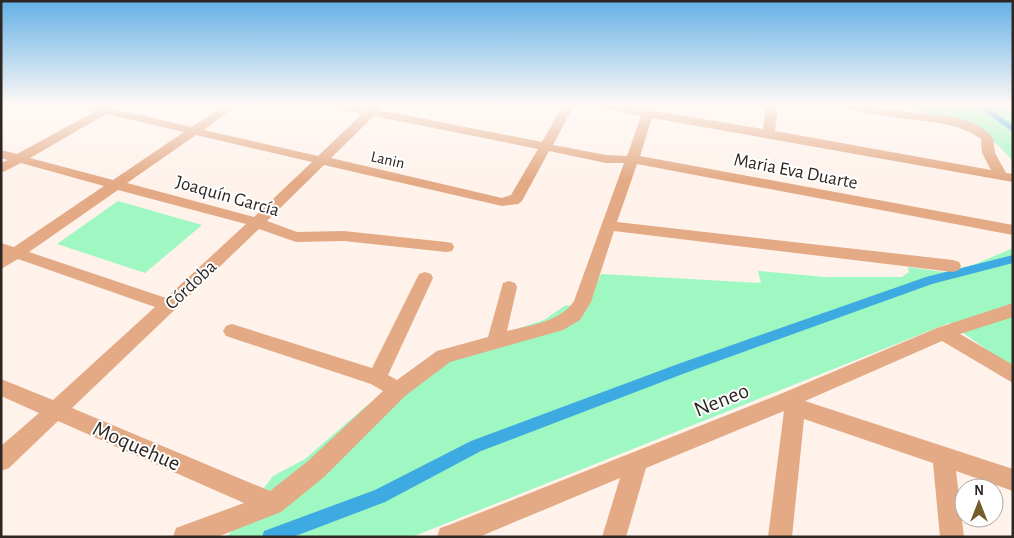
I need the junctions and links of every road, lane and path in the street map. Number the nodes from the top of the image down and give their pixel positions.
1 (69, 130) edge
2 (186, 130) edge
3 (196, 130) edge
4 (352, 130) edge
5 (467, 130) edge
6 (555, 130) edge
7 (643, 130) edge
8 (750, 130) edge
9 (770, 130) edge
10 (977, 130) edge
11 (193, 132) junction
12 (770, 134) junction
13 (545, 148) junction
14 (1, 154) edge
15 (18, 159) junction
16 (320, 160) junction
17 (633, 160) junction
18 (1, 169) edge
19 (1007, 177) edge
20 (117, 184) junction
21 (255, 222) junction
22 (610, 226) junction
23 (1013, 230) edge
24 (446, 247) dead end
25 (9, 250) edge
26 (1, 263) edge
27 (953, 266) dead end
28 (425, 278) dead end
29 (509, 287) dead end
30 (168, 305) junction
31 (1013, 310) edge
32 (232, 331) dead end
33 (943, 333) junction
34 (496, 341) junction
35 (1013, 376) edge
36 (377, 378) junction
37 (1, 387) edge
38 (398, 390) junction
39 (790, 404) junction
40 (56, 409) junction
41 (943, 457) junction
42 (637, 460) junction
43 (1, 461) edge
44 (1013, 480) edge
45 (273, 504) junction
46 (185, 537) edge
47 (449, 537) edge
48 (614, 537) edge
49 (780, 537) edge
50 (952, 537) edge

1 - 15 street
2 - 11 street, Lanin
3 - 11 street
4 - 16 street, Córdoba
5 - 13 street, Maria Eva Duarte
6 - 13 street
7 - 17 street
8 - 12 street
9 - 12 street
10 - 19 street
11 - 16 street, Lanin
11 - 20 street
12 - 19 street
13 - 16 street, Lanin
13 - 17 street, Maria Eva Duarte
14 - 15 street, Joaquín García
15 - 18 street
15 - 20 street, Joaquín García
16 - 21 street, Córdoba
17 - 22 street
17 - 23 street, Maria Eva Duarte
20 - 21 street, Joaquín García
20 - 25 street
21 - 24 street, Joaquín García
21 - 30 street, Córdoba
22 - 27 street
22 - 34 street
25 - 26 street
25 - 30 street
28 - 36 street
29 - 34 street
30 - 40 street, Córdoba
31 - 33 street, Neneo
32 - 36 street
33 - 35 street
33 - 39 street, Neneo
34 - 38 street
36 - 38 street
37 - 40 street, Moquehue
38 - 45 street
39 - 41 street
39 - 42 street, Neneo
39 - 49 street
40 - 43 street, Córdoba
40 - 45 street, Moquehue
41 - 44 street
41 - 50 street
42 - 47 street, Neneo
42 - 48 street
45 - 46 street

